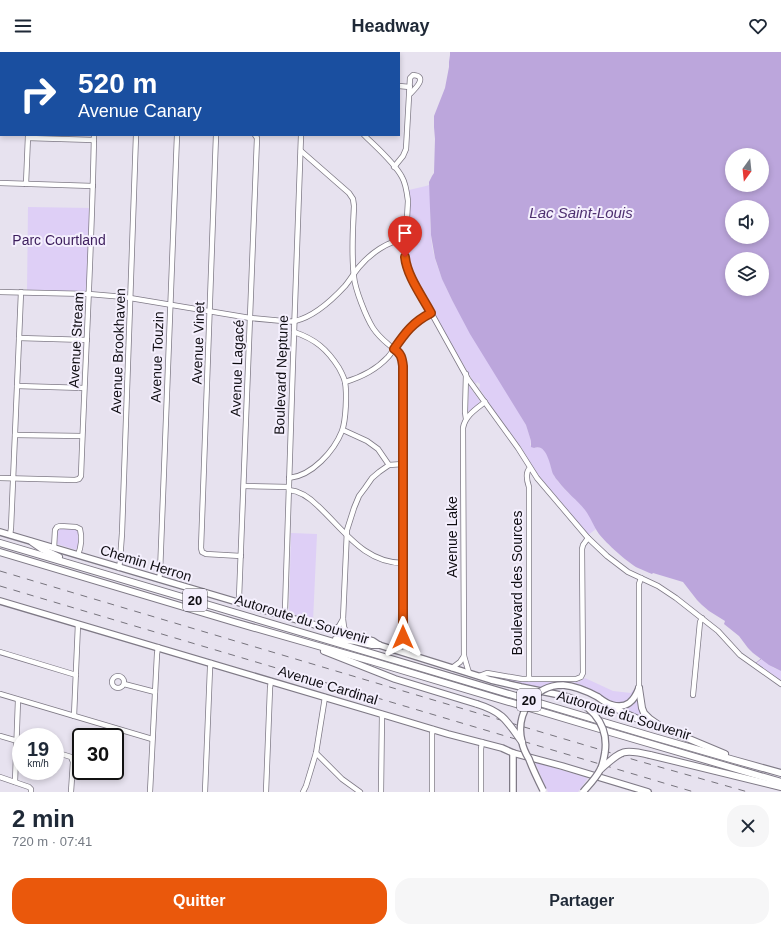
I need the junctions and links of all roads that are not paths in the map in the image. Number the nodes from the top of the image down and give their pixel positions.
1 (400, 86) edge
2 (410, 87) junction
3 (410, 94) junction
4 (28, 136) edge
5 (136, 136) edge
6 (177, 136) edge
7 (216, 136) edge
8 (255, 136) edge
9 (301, 136) edge
10 (365, 136) edge
11 (94, 138) edge
12 (301, 151) junction
13 (394, 166) junction
14 (0, 183) edge
15 (26, 184) junction
16 (93, 186) junction
17 (406, 240) junction
18 (354, 275) junction
19 (0, 292) edge
20 (21, 292) junction
21 (89, 294) junction
22 (131, 298) junction
23 (171, 304) junction
24 (210, 311) junction
25 (431, 313) junction
26 (250, 318) junction
27 (294, 321) junction
28 (294, 332) junction
29 (19, 338) junction
30 (87, 340) junction
31 (394, 349) junction
32 (466, 374) junction
33 (345, 382) junction
34 (17, 386) junction
35 (84, 388) junction
36 (485, 402) junction
37 (466, 419) junction
38 (343, 430) junction
39 (15, 435) junction
40 (82, 436) junction
41 (403, 464) junction
42 (389, 465) junction
43 (530, 468) junction
44 (0, 478) edge
45 (289, 478) junction
46 (537, 478) junction
47 (13, 479) junction
48 (244, 486) junction
49 (529, 487) junction
50 (289, 488) junction
51 (0, 532) edge
52 (10, 535) junction
53 (346, 535) junction
54 (588, 538) junction
55 (0, 542) edge
56 (32, 542) junction
57 (54, 548) junction
58 (0, 552) edge
59 (78, 555) junction
60 (241, 556) junction
61 (403, 563) junction
62 (76, 565) junction
63 (119, 568) junction
64 (641, 578) junction
65 (159, 579) junction
66 (0, 601) edge
67 (238, 603) junction
68 (284, 616) junction
69 (702, 618) junction
70 (343, 619) junction
71 (78, 624) junction
72 (333, 630) junction
73 (347, 634) junction
74 (314, 635) junction
75 (403, 637) junction
76 (299, 641) junction
77 (379, 645) junction
78 (158, 648) junction
79 (391, 649) junction
80 (0, 652) edge
81 (408, 654) junction
82 (464, 656) junction
83 (211, 663) junction
84 (452, 668) junction
85 (469, 673) junction
86 (76, 675) junction
87 (479, 676) junction
88 (529, 679) junction
89 (271, 681) junction
90 (124, 684) dead end
91 (781, 684) edge
92 (639, 688) junction
93 (155, 692) junction
94 (0, 694) edge
95 (693, 695) dead end
96 (325, 697) junction
97 (18, 700) junction
98 (611, 705) junction
99 (382, 714) junction
100 (74, 716) junction
101 (19, 728) edge
102 (663, 728) junction
103 (433, 729) junction
104 (0, 736) edge
105 (12, 739) edge
106 (152, 739) junction
107 (482, 742) junction
108 (522, 742) junction
109 (316, 753) junction
110 (513, 753) junction
111 (64, 755) edge
112 (524, 756) junction
113 (744, 763) junction
114 (513, 765) junction
115 (600, 769) junction
116 (781, 773) edge
117 (0, 778) edge
118 (15, 782) joint
119 (781, 782) edge
120 (781, 787) edge
121 (543, 791) edge
122 (31, 792) edge
123 (72, 792) edge
124 (150, 792) edge
125 (205, 792) edge
126 (266, 792) edge
127 (303, 792) edge
128 (360, 792) edge
129 (381, 792) edge
130 (432, 792) edge
131 (481, 792) edge
132 (513, 792) edge
133 (583, 792) edge
134 (648, 792) edge

1 - 2 street
2 - 3 street
2 - 3 street
3 - 13 street
4 - 11 street
4 - 15 street
5 - 22 street, Avenue Brookhaven
6 - 23 street, Avenue Touzin
7 - 24 street, Avenue Vinet
8 - 26 street, Avenue Lagacé
9 - 12 street, Boulevard Neptune
10 - 13 street
11 - 16 street, Avenue Stream
12 - 18 street
12 - 27 street, Boulevard Neptune
13 - 17 street
14 - 15 street
15 - 16 street
16 - 21 street, Avenue Stream
17 - 18 street
17 - 25 street
18 - 27 street
18 - 31 street
19 - 20 street
20 - 21 street
20 - 29 street
21 - 22 street
21 - 30 street, Avenue Stream
22 - 23 street
22 - 63 street, Avenue Brookhaven
23 - 24 street
23 - 65 street, Avenue Touzin
24 - 26 street
24 - 60 street, Avenue Vinet
25 - 31 street
25 - 32 street
26 - 27 street
26 - 48 street, Avenue Lagacé
27 - 28 street, Boulevard Neptune
28 - 33 street
28 - 45 street, Boulevard Neptune
29 - 30 street
29 - 34 street
30 - 35 street, Avenue Stream
31 - 33 street
31 - 41 street
32 - 36 street
32 - 37 street, Avenue Lake
33 - 38 street
34 - 35 street
34 - 39 street
35 - 40 street, Avenue Stream
36 - 37 street
36 - 43 street
37 - 82 street, Avenue Lake
38 - 42 street
38 - 45 street
39 - 40 street
39 - 47 street
40 - 47 street, Avenue Stream
41 - 42 street
41 - 61 street
42 - 53 street
43 - 46 street
43 - 49 street, Boulevard des Sources
44 - 47 street
45 - 50 street, Boulevard Neptune
46 - 49 street
46 - 54 street
47 - 52 street
48 - 50 street
48 - 60 street, Avenue Lagacé
49 - 88 street, Boulevard des Sources
50 - 53 street
50 - 68 street, Boulevard Neptune
51 - 52 main road, Chemin Herron
52 - 56 main road, Chemin Herron
53 - 61 street
53 - 70 street
54 - 64 street
54 - 88 street
55 - 62 highway, Autoroute du Souvenir / 20
56 - 57 main road, Chemin Herron
56 - 62 highway
57 - 59 main road, Chemin Herron
57 - 59 street
58 - 76 highway, Autoroute du Souvenir / 20
59 - 63 main road, Chemin Herron
60 - 67 street, Avenue Lagacé
61 - 75 street
62 - 74 highway, Autoroute du Souvenir / 20
63 - 65 main road, Chemin Herron
64 - 69 street
64 - 92 street
65 - 67 main road, Chemin Herron
66 - 71 main road, Avenue Cardinal
67 - 68 main road, Chemin Herron
68 - 72 main road, Chemin Herron
69 - 91 street
69 - 95 street
70 - 72 street
70 - 73 street
71 - 78 main road, Avenue Cardinal
71 - 86 street
72 - 73 main road, Chemin Herron
73 - 77 main road, Chemin Herron
74 - 77 highway
74 - 113 highway, Autoroute du Souvenir / 20
75 - 79 street
75 - 81 street
76 - 108 highway, bridge
76 - 119 highway, Autoroute du Souvenir / 20
77 - 79 main road, Chemin Herron
78 - 83 main road, Avenue Cardinal
78 - 93 street
79 - 81 main road, Chemin Herron
80 - 86 street
81 - 84 main road, Chemin Herron
82 - 84 street
82 - 85 street, Avenue Lake
83 - 89 main road, Avenue Cardinal
83 - 125 street
84 - 85 main road, Chemin Herron
85 - 87 main road, Chemin Herron
86 - 100 street
87 - 88 street
87 - 115 main road, Chemin Herron, bridge
89 - 96 main road, Avenue Cardinal
89 - 126 street
90 - 93 street
92 - 98 main road
92 - 102 highway
93 - 106 street
94 - 97 street
96 - 99 main road, Avenue Cardinal
96 - 109 street
97 - 100 street
97 - 101 street
98 - 102 highway
98 - 108 main road, bridge
99 - 103 main road, Avenue Cardinal
99 - 129 street
100 - 106 street
102 - 113 highway
103 - 107 main road, Avenue Cardinal
103 - 130 street
104 - 105 street
106 - 124 street
107 - 110 main road, Avenue Cardinal
107 - 131 street
108 - 121 main road, bridge
109 - 127 street
109 - 128 street
110 - 112 main road, Avenue Cardinal
110 - 114 main road
111 - 123 street
112 - 114 main road
112 - 134 main road, Avenue Cardinal
113 - 116 highway, Autoroute du Souvenir / 20
114 - 132 main road
115 - 120 highway, bridge
115 - 133 main road, bridge
117 - 118 street
118 - 122 street

